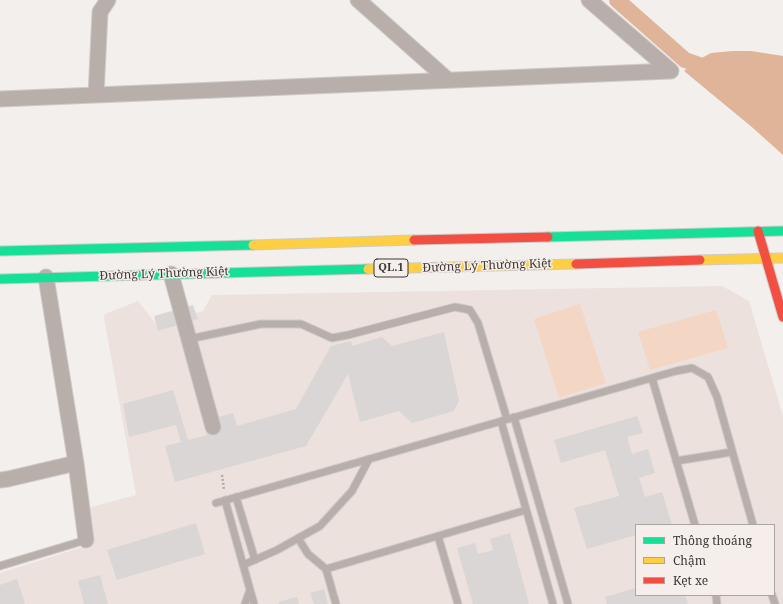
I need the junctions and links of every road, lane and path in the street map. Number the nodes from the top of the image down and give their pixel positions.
1 (108, 0) edge
2 (358, 0) edge
3 (589, 0) edge
4 (448, 80) junction
5 (96, 95) junction
6 (0, 99) edge
7 (758, 231) junction
8 (783, 231) edge
9 (0, 251) edge
10 (765, 258) junction
11 (783, 258) edge
12 (171, 274) junction
13 (46, 277) junction
14 (0, 279) edge
15 (783, 317) edge
16 (189, 339) junction
17 (652, 378) junction
18 (507, 419) junction
19 (213, 427) dead end
20 (732, 452) junction
21 (369, 459) junction
22 (676, 461) junction
23 (76, 463) junction
24 (0, 480) edge
25 (236, 497) junction
26 (225, 500) junction
27 (216, 503) dead end
28 (526, 510) junction
29 (695, 524) edge
30 (753, 524) edge
31 (438, 536) junction
32 (298, 538) junction
33 (86, 540) joint
34 (255, 560) junction
35 (243, 565) junction
36 (0, 566) edge
37 (326, 569) junction
38 (250, 590) junction
39 (245, 604) edge
40 (254, 604) edge
41 (336, 604) edge
42 (458, 604) edge
43 (553, 604) edge
44 (568, 604) edge

1 - 5 street
2 - 4 street
3 - 4 street
4 - 5 street
5 - 6 street
7 - 8 main road, QL.1
7 - 9 main road, QL.1
7 - 10 main road
10 - 11 main road, Đường Lý Thường Kiệt / QL.1
10 - 12 main road, Đường Lý Thường Kiệt / QL.1
10 - 15 main road
12 - 13 main road, Đường Lý Thường Kiệt / QL.1
12 - 16 street
13 - 14 main road, Đường Lý Thường Kiệt / QL.1
13 - 23 street
16 - 18 lane
16 - 19 street
17 - 18 lane
17 - 20 lane
17 - 22 lane
18 - 21 lane
18 - 28 lane
18 - 44 lane
20 - 22 lane
20 - 30 lane
21 - 25 lane
21 - 32 lane
22 - 29 lane
23 - 24 street
23 - 33 street
25 - 26 lane
25 - 34 lane
26 - 27 lane
26 - 35 lane
28 - 31 lane
28 - 43 lane
31 - 37 lane
31 - 42 lane
32 - 34 lane
32 - 37 lane
33 - 36 lane
34 - 35 lane
35 - 38 lane
37 - 41 lane
38 - 39 lane
38 - 40 lane

